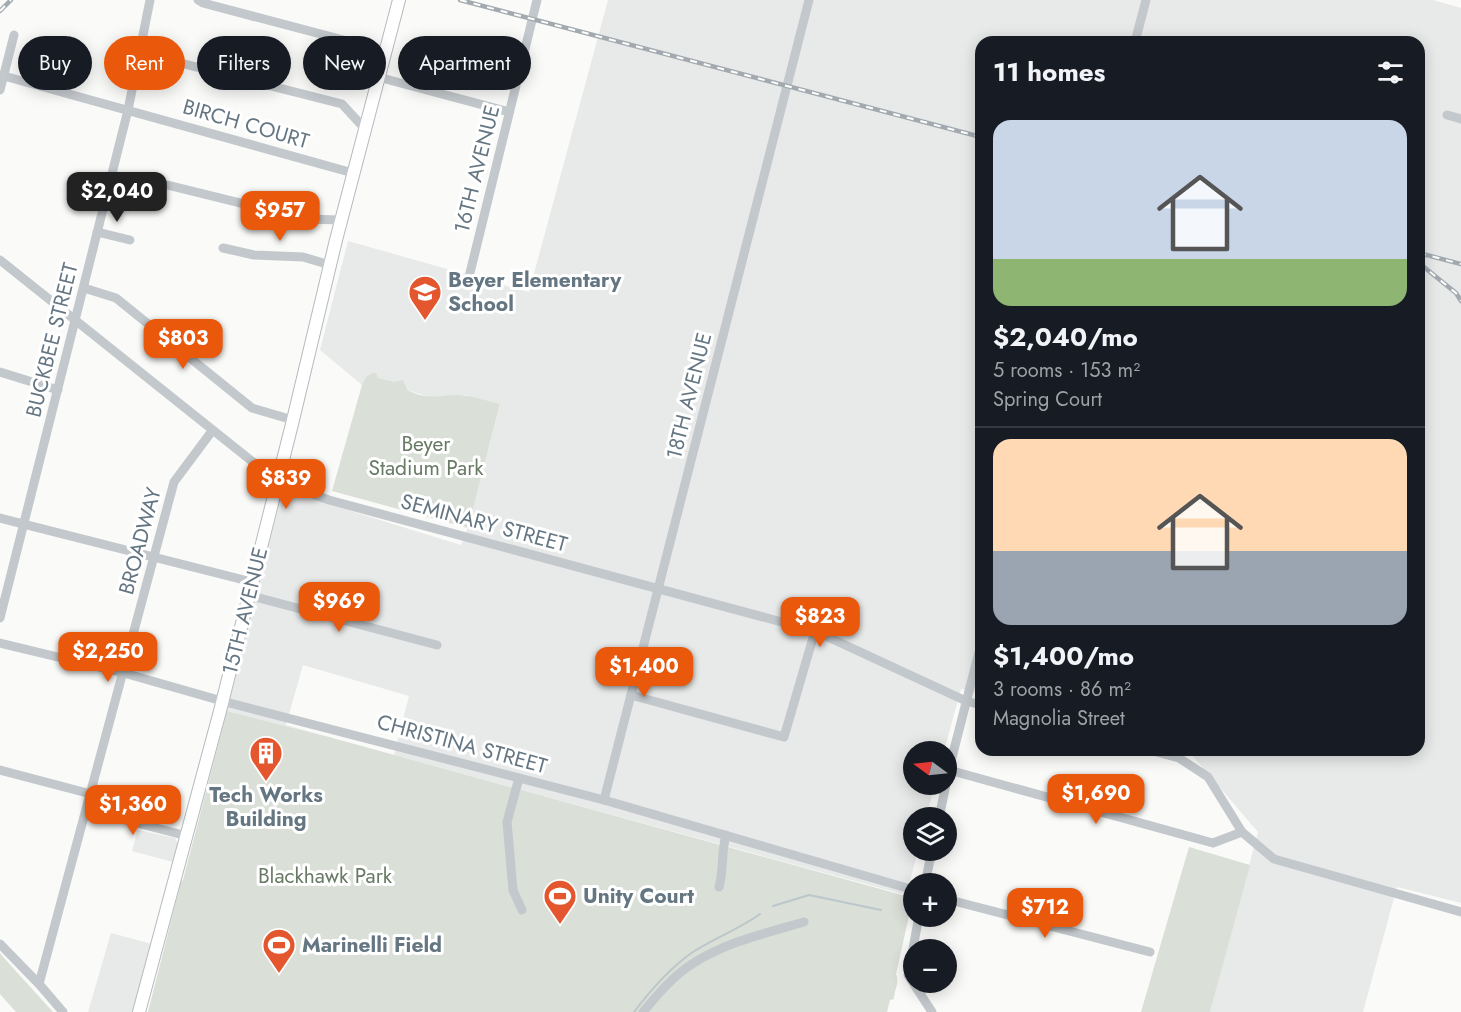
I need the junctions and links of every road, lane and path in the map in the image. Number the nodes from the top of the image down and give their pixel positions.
1 (150, 0) edge
2 (198, 0) edge
3 (399, 0) edge
4 (537, 0) edge
5 (809, 0) edge
6 (1146, 0) edge
7 (14, 35) dead end
8 (144, 36) edge
9 (328, 36) edge
10 (1137, 36) edge
11 (386, 47) edge
12 (185, 64) edge
13 (4, 76) junction
14 (386, 79) edge
15 (0, 90) edge
16 (133, 90) edge
17 (375, 90) edge
18 (128, 110) junction
19 (509, 112) junction
20 (1447, 116) dead end
21 (1461, 119) edge
22 (365, 129) junction
23 (353, 173) junction
24 (109, 183) junction
25 (342, 220) junction
26 (97, 232) junction
27 (130, 240) dead end
28 (223, 248) dead end
29 (0, 260) edge
30 (330, 265) junction
31 (469, 277) dead end
32 (84, 288) junction
33 (75, 318) junction
34 (0, 372) edge
35 (58, 390) junction
36 (293, 420) junction
37 (212, 431) junction
38 (278, 482) junction
39 (0, 518) edge
40 (24, 524) junction
41 (154, 557) junction
42 (250, 589) junction
43 (658, 589) junction
44 (0, 618) edge
45 (815, 631) junction
46 (0, 643) edge
47 (437, 645) dead end
48 (975, 667) edge
49 (124, 673) junction
50 (631, 695) junction
51 (222, 701) junction
52 (966, 701) junction
53 (975, 703) edge
54 (956, 741) edge
55 (1172, 756) edge
56 (0, 770) edge
57 (957, 772) edge
58 (519, 777) junction
59 (91, 795) junction
60 (604, 800) junction
61 (87, 810) junction
62 (1242, 832) junction
63 (187, 836) junction
64 (726, 836) junction
65 (719, 887) dead end
66 (903, 887) edge
67 (957, 902) edge
68 (522, 910) dead end
69 (1461, 912) edge
70 (804, 922) dead end
71 (917, 927) edge
72 (0, 944) edge
73 (1150, 952) dead end
74 (39, 984) junction
75 (63, 1012) edge
76 (139, 1012) edge
77 (643, 1012) edge
78 (932, 1012) edge

1 - 8 street, BUCKBEE STREET
2 - 9 street
3 - 11 main road, 15TH AVENUE
4 - 19 street, 16TH AVENUE
5 - 43 street, 18TH AVENUE
6 - 10 street
7 - 13 street
12 - 22 street, BIRCH COURT
13 - 15 street
13 - 18 street, BIRCH COURT
14 - 19 street
16 - 18 street, BUCKBEE STREET
17 - 22 main road, 15TH AVENUE
18 - 23 street, BIRCH COURT
18 - 24 street, BUCKBEE STREET
19 - 31 street, 16TH AVENUE
20 - 21 street
22 - 23 main road, 15TH AVENUE
23 - 25 main road, 15TH AVENUE
24 - 25 street
24 - 26 street, BUCKBEE STREET
25 - 30 main road, 15TH AVENUE
26 - 27 street
26 - 32 street, BUCKBEE STREET
28 - 30 street
29 - 33 street, SEMINARY STREET
30 - 36 main road, 15TH AVENUE
32 - 33 street, BUCKBEE STREET
32 - 36 street
33 - 35 street, BUCKBEE STREET
33 - 37 street, SEMINARY STREET
34 - 35 street
35 - 40 street, BUCKBEE STREET
36 - 38 main road, 15TH AVENUE
37 - 38 street, SEMINARY STREET
37 - 41 street, BROADWAY
38 - 42 main road, 15TH AVENUE
38 - 43 street, SEMINARY STREET
39 - 40 street
40 - 41 street
40 - 44 street, BUCKBEE STREET
41 - 42 street
41 - 49 street, BROADWAY
42 - 47 street
42 - 51 main road, 15TH AVENUE
43 - 45 street, SEMINARY STREET
43 - 50 street, 18TH AVENUE
45 - 50 street
45 - 52 street, SEMINARY STREET
46 - 49 street, CHRISTINA STREET
48 - 52 street
49 - 51 street, CHRISTINA STREET
49 - 59 street, BROADWAY
50 - 60 street, 18TH AVENUE
51 - 58 street, CHRISTINA STREET
51 - 63 main road, 15TH AVENUE
52 - 53 street, SEMINARY STREET
52 - 54 street
55 - 62 street
56 - 59 street
57 - 62 street
58 - 60 street, CHRISTINA STREET
58 - 68 street
59 - 61 street, BROADWAY
60 - 64 street, CHRISTINA STREET
61 - 63 street
61 - 74 street, BROADWAY
62 - 69 street
63 - 76 main road, 15TH AVENUE
64 - 65 street
64 - 66 street, CHRISTINA STREET
67 - 73 street
70 - 77 street
71 - 78 street
72 - 74 street
74 - 75 street

